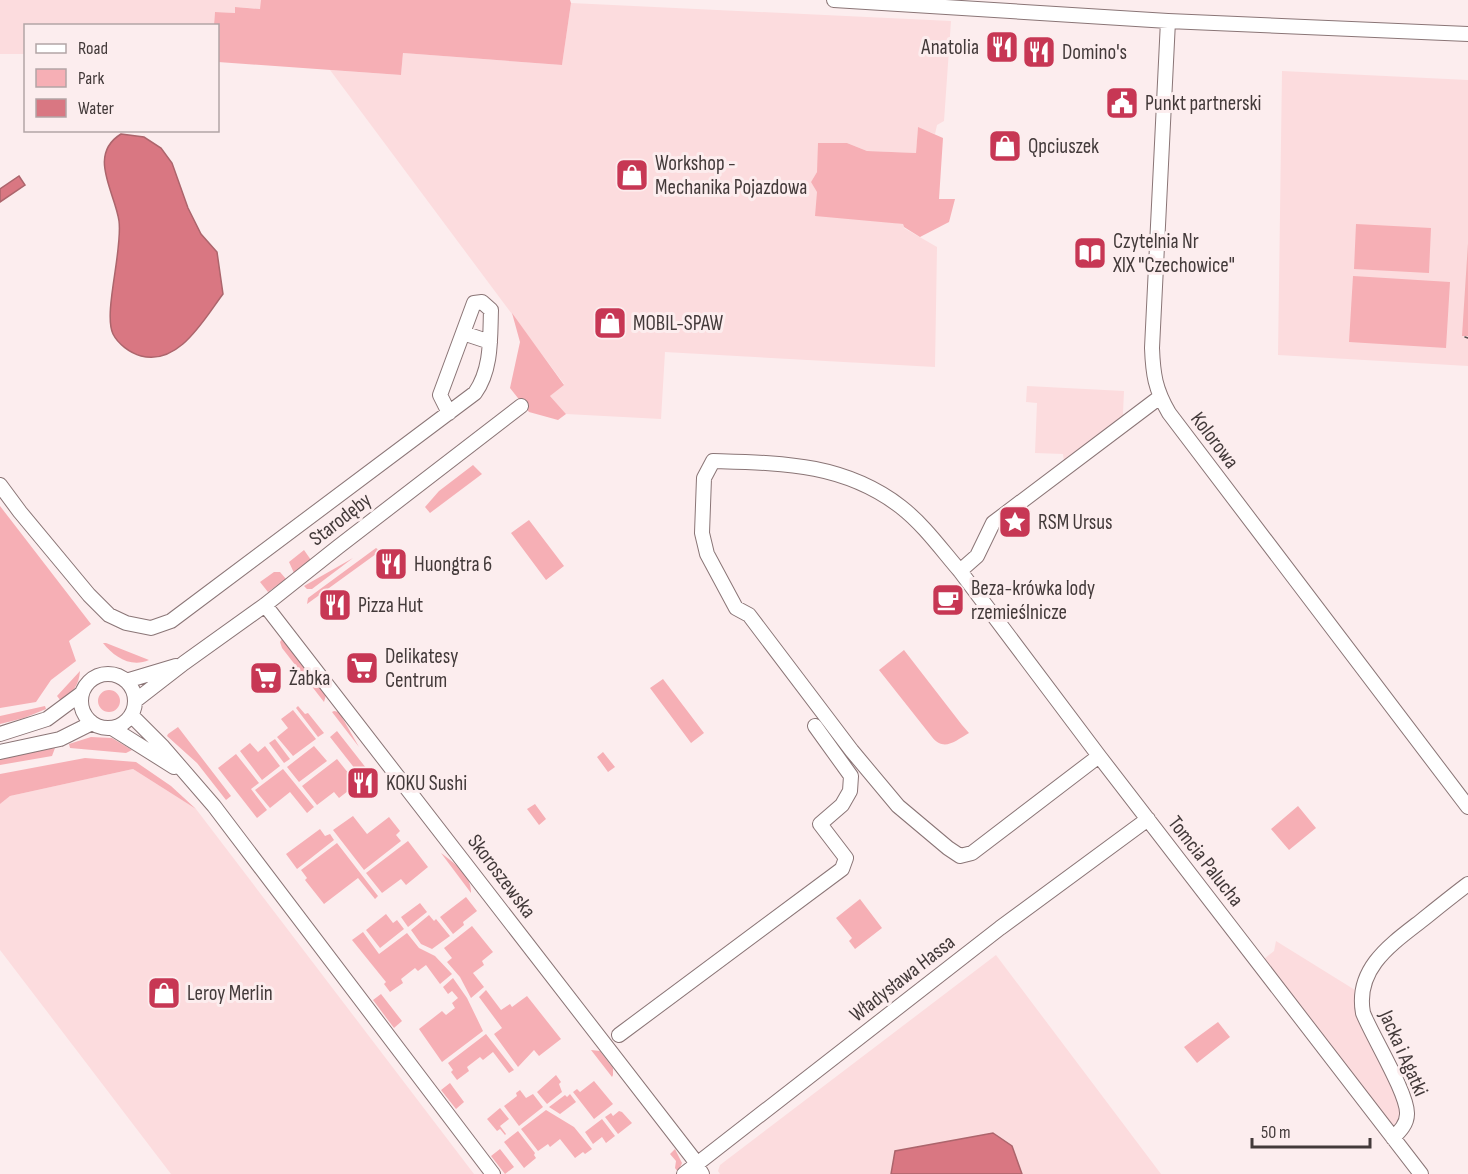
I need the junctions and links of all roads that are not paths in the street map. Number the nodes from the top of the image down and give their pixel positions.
1 (834, 0) edge
2 (1168, 21) junction
3 (1468, 34) edge
4 (463, 333) junction
5 (490, 342) junction
6 (1160, 397) junction
7 (521, 406) dead end
8 (449, 413) junction
9 (0, 485) edge
10 (960, 571) junction
11 (265, 605) junction
12 (184, 663) junction
13 (126, 681) junction
14 (82, 693) junction
15 (135, 701) junction
16 (131, 715) junction
17 (93, 723) junction
18 (814, 726) dead end
19 (112, 728) junction
20 (0, 734) edge
21 (0, 752) edge
22 (1099, 756) junction
23 (189, 776) junction
24 (1468, 807) edge
25 (1148, 819) junction
26 (1468, 884) edge
27 (619, 1035) dead end
28 (1393, 1138) junction
29 (699, 1170) edge
30 (493, 1174) edge
31 (684, 1174) edge
32 (1421, 1174) edge

1 - 2 street
2 - 3 street
2 - 6 street, Kolorowa
4 - 5 street
4 - 5 street
4 - 8 street
5 - 8 street
6 - 10 street
6 - 24 street, Kolorowa
7 - 11 street, Starodęby
8 - 9 street
10 - 22 street, Tomcia Palucha
10 - 22 street, Tomcia Palucha
11 - 12 street, Starodęby
11 - 29 street, Skoroszewska
12 - 13 street, Starodęby
12 - 15 street, Starodęby
13 - 14 street
13 - 15 street
14 - 17 street
14 - 20 street
15 - 16 street
16 - 19 street
16 - 23 street
17 - 19 street
17 - 21 street
18 - 27 street
19 - 23 street
22 - 25 street, Tomcia Palucha
23 - 30 street
25 - 28 street, Tomcia Palucha
25 - 29 street, Władysława Hassa
26 - 28 street, Jacka i Agatki
28 - 32 street, Tomcia Palucha
29 - 31 street, Władysława Hassa

